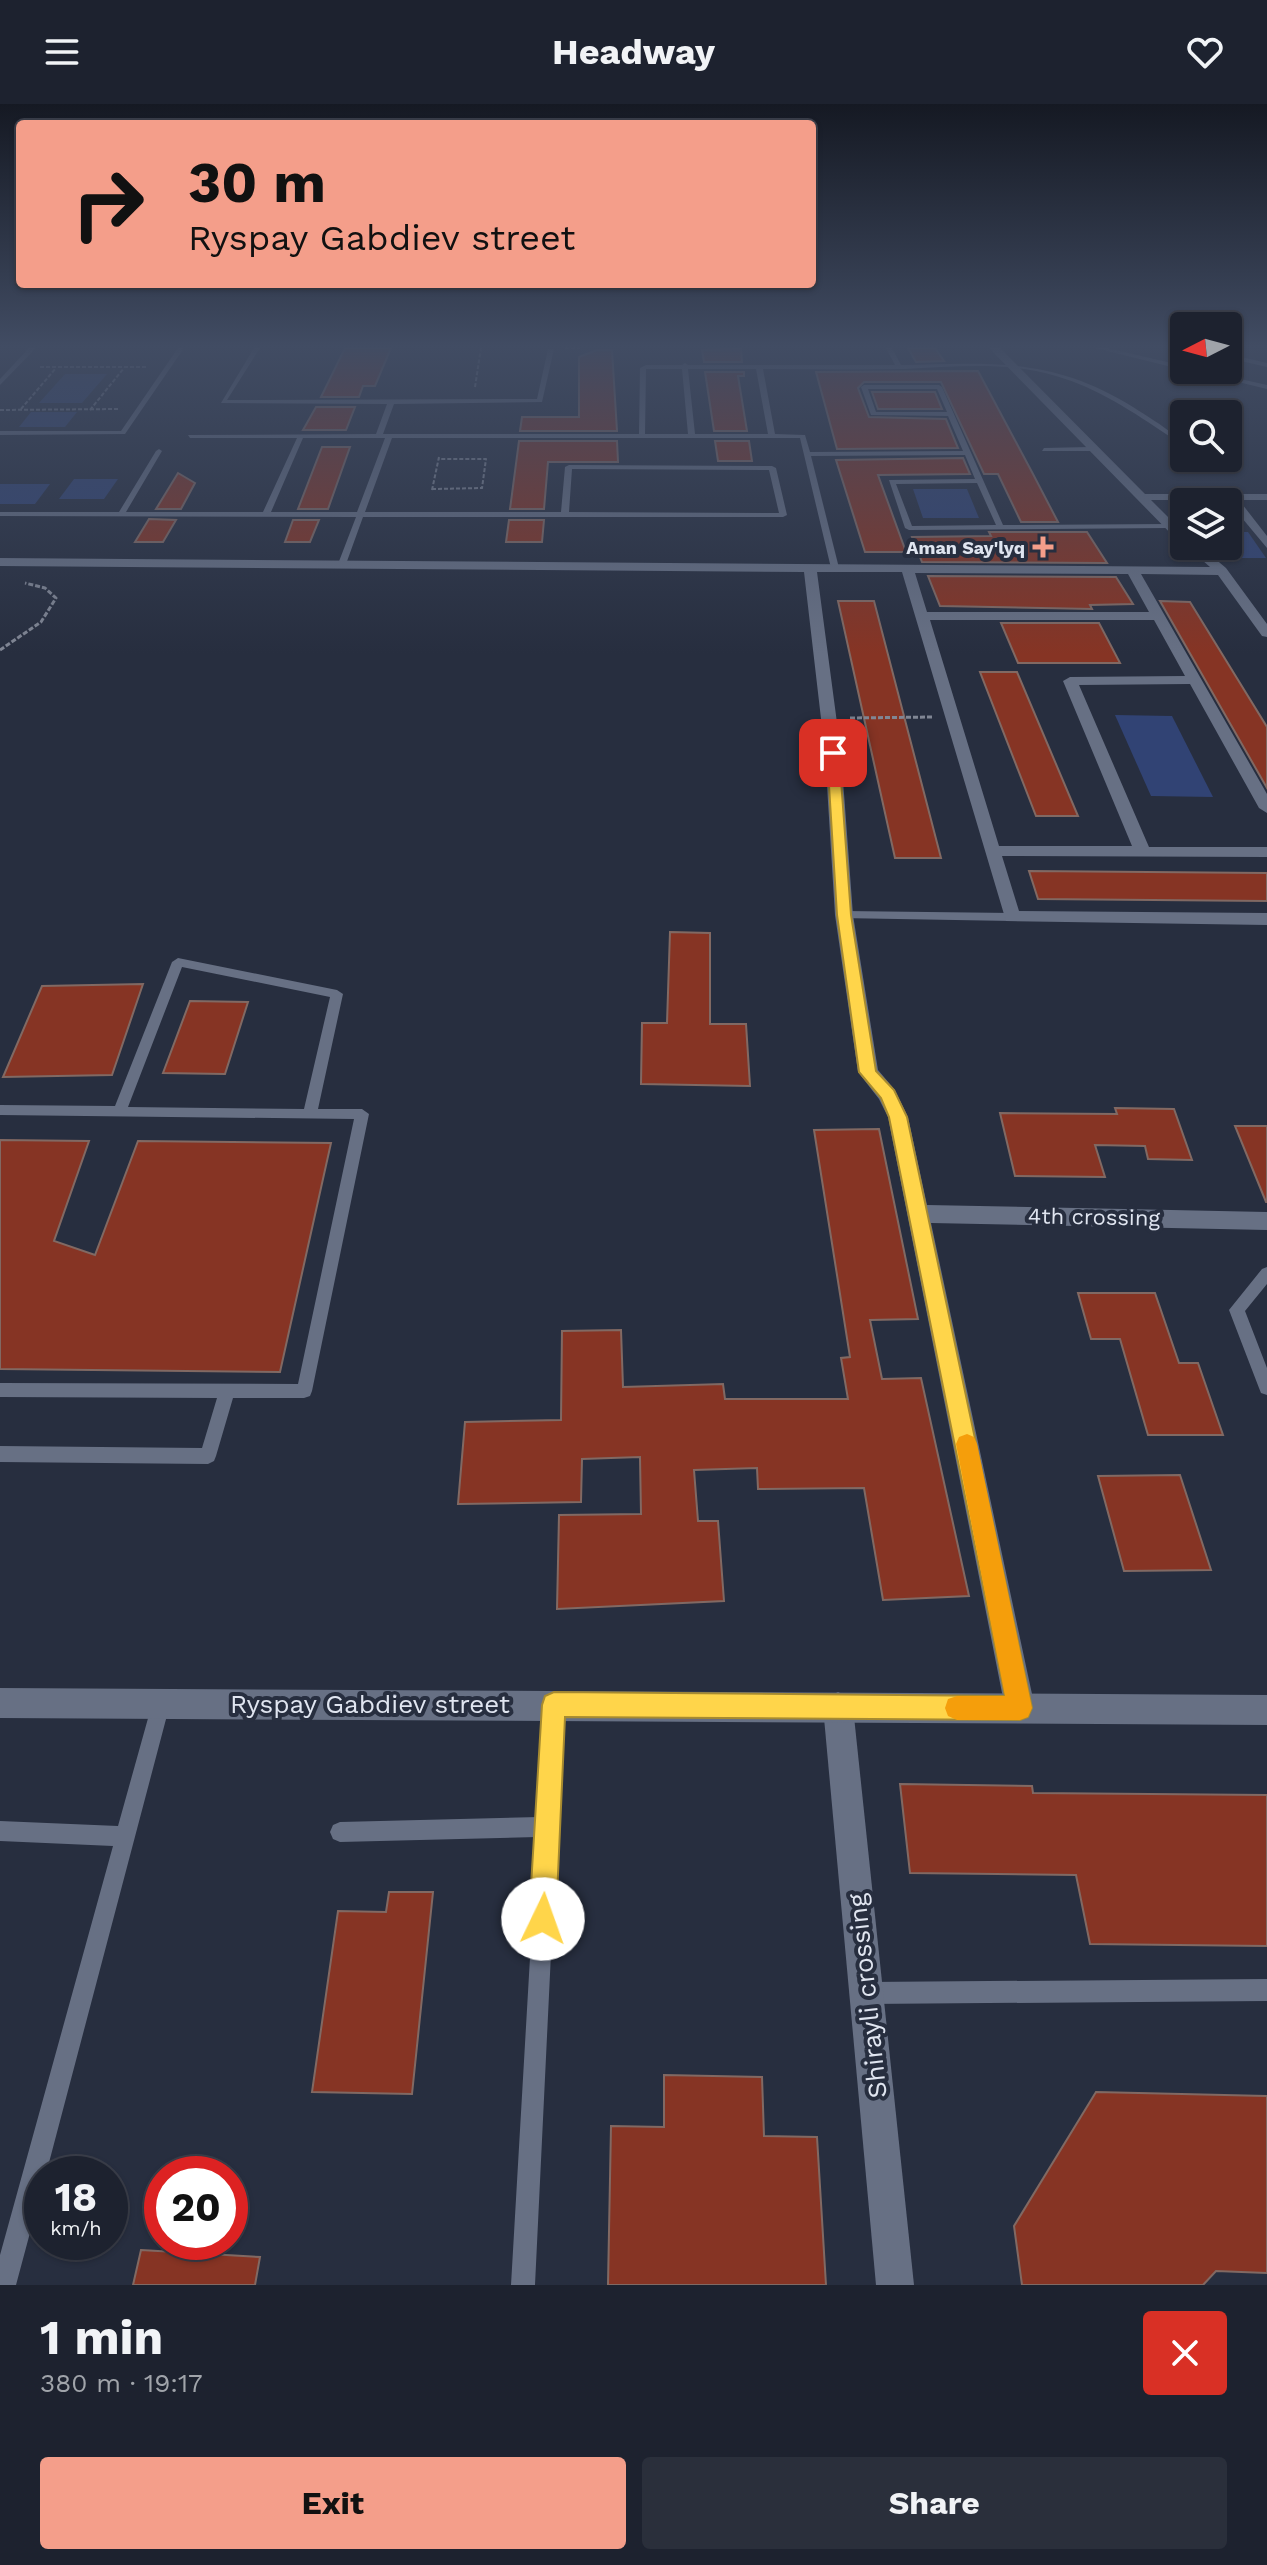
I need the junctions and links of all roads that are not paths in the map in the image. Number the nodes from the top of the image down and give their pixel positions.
1 (295, 450) edge
2 (384, 450) edge
3 (807, 450) edge
4 (967, 450) edge
5 (1044, 450) dead end
6 (1054, 450) edge
7 (1091, 450) edge
8 (159, 451) dead end
9 (968, 453) junction
10 (808, 454) junction
11 (980, 481) junction
12 (1139, 497) junction
13 (1170, 497) edge
14 (1242, 497) edge
15 (1267, 497) edge
16 (1242, 512) edge
17 (0, 514) edge
18 (121, 514) junction
19 (266, 514) junction
20 (565, 514) junction
21 (361, 515) junction
22 (1168, 526) joint
23 (1001, 528) junction
24 (1267, 544) edge
25 (1209, 560) edge
26 (0, 562) edge
27 (342, 564) junction
28 (835, 568) junction
29 (810, 569) junction
30 (908, 570) junction
31 (1132, 570) junction
32 (1222, 571) junction
33 (1267, 605) edge
34 (1249, 606) junction
35 (922, 616) junction
36 (1158, 616) junction
37 (1267, 633) edge
38 (1194, 680) junction
39 (1267, 808) edge
40 (1142, 850) junction
41 (994, 851) junction
42 (1267, 852) edge
43 (844, 915) junction
44 (1012, 917) junction
45 (1267, 919) edge
46 (0, 1110) edge
47 (120, 1111) junction
48 (310, 1113) junction
49 (921, 1214) junction
50 (1267, 1221) edge
51 (1267, 1273) edge
52 (1267, 1388) edge
53 (0, 1390) edge
54 (227, 1390) junction
55 (0, 1454) edge
56 (0, 1703) edge
57 (161, 1704) junction
58 (554, 1705) junction
59 (838, 1707) junction
60 (1020, 1708) junction
61 (1267, 1710) edge
62 (548, 1827) junction
63 (0, 1831) edge
64 (340, 1832) dead end
65 (125, 1836) junction
66 (1267, 1990) edge
67 (866, 1993) junction
68 (4, 2285) edge
69 (523, 2285) edge
70 (895, 2285) edge

1 - 19 lane
2 - 21 lane
3 - 10 lane
4 - 9 lane
5 - 6 lane
7 - 12 street
8 - 18 lane
9 - 10 lane
9 - 11 lane
10 - 28 lane
11 - 23 lane
11 - 23 lane
12 - 13 street
12 - 22 street
14 - 15 street
16 - 24 street
17 - 18 lane
18 - 19 lane
19 - 21 lane
20 - 20 lane
20 - 21 lane
21 - 27 lane
22 - 23 lane
25 - 32 street
26 - 27 street
27 - 29 street
28 - 29 street
28 - 30 street
29 - 43 street
30 - 31 street
30 - 35 street
31 - 32 street
31 - 36 street
32 - 34 street
33 - 34 street
34 - 37 street
35 - 36 street
35 - 41 street
36 - 38 street
38 - 39 street
38 - 40 street
40 - 41 street
40 - 42 street
41 - 44 street
43 - 44 lane
43 - 49 street
44 - 45 street
46 - 47 lane
47 - 48 lane
47 - 48 lane
48 - 54 lane
49 - 50 street, 4th crossing
49 - 60 street
51 - 52 lane
53 - 54 lane
54 - 55 lane
56 - 57 street, Ryspay Gabdiev street
57 - 58 street, Ryspay Gabdiev street
57 - 65 lane
58 - 59 street, Ryspay Gabdiev street
58 - 62 lane
59 - 60 street, Ryspay Gabdiev street
59 - 67 street, Shirayli crossing
60 - 61 street, Ryspay Gabdiev street
62 - 64 lane
62 - 69 lane
63 - 65 lane
65 - 68 lane
66 - 67 lane
67 - 70 street, Shirayli crossing

